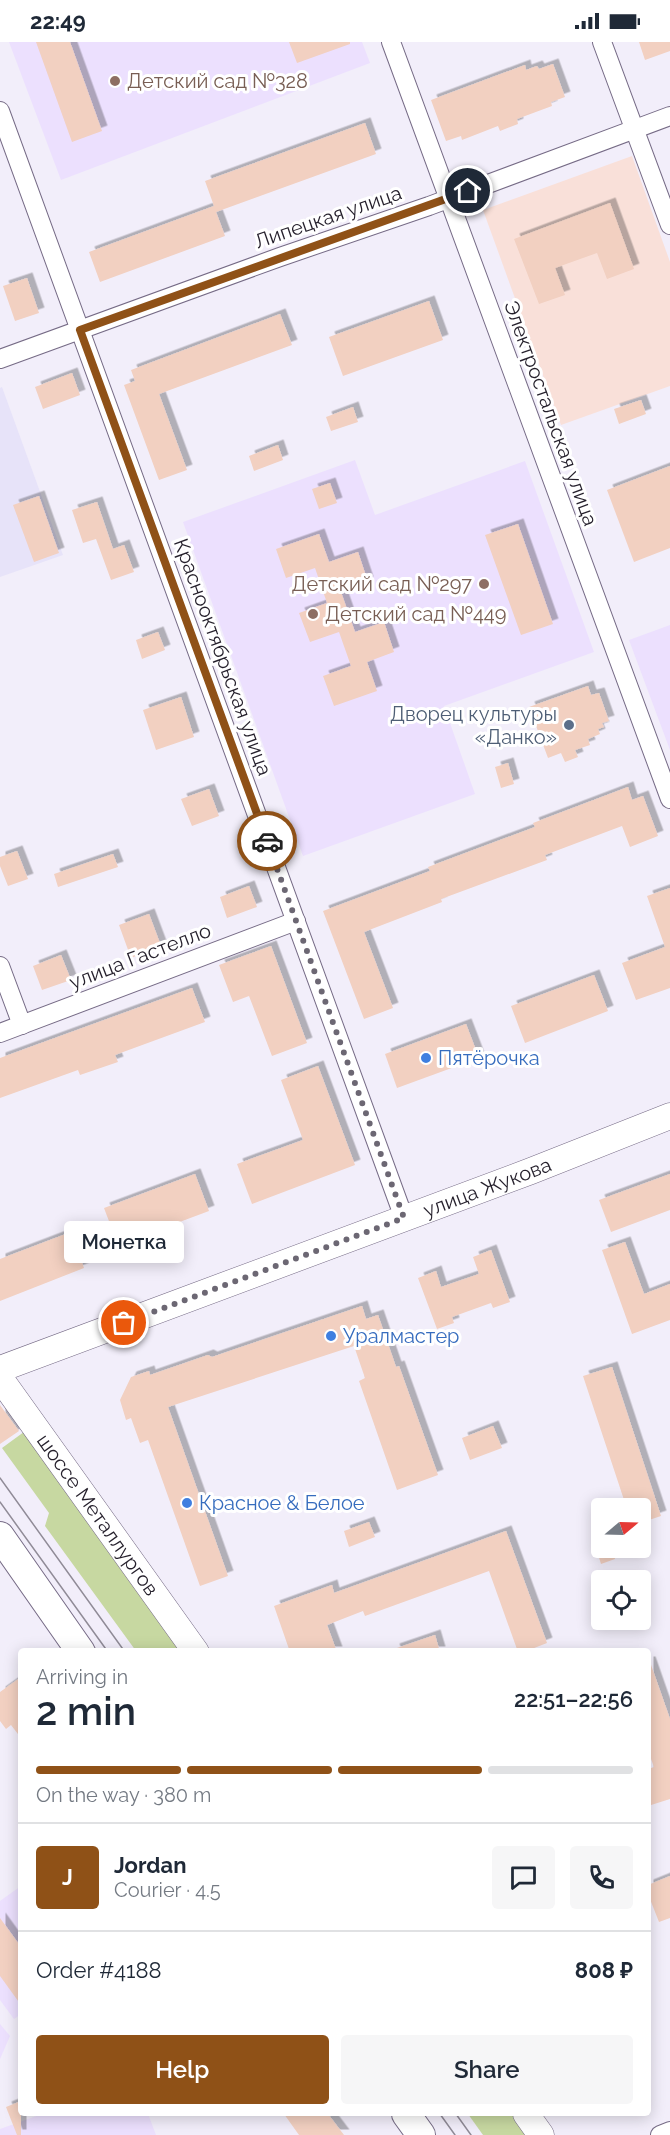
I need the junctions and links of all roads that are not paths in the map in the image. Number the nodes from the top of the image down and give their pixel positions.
1 (391, 42) edge
2 (602, 42) edge
3 (0, 111) edge
4 (670, 116) edge
5 (634, 129) junction
6 (447, 199) junction
7 (670, 225) edge
8 (80, 330) junction
9 (0, 359) edge
10 (670, 799) edge
11 (296, 921) junction
12 (0, 966) edge
13 (21, 1025) junction
14 (0, 1033) edge
15 (670, 1116) edge
16 (404, 1218) junction
17 (0, 1369) edge
18 (0, 1378) edge
19 (0, 1536) edge
20 (78, 1648) edge
21 (193, 1648) edge
22 (407, 2116) edge
23 (528, 2116) edge
24 (670, 2131) edge
25 (421, 2135) edge
26 (542, 2135) edge
27 (660, 2135) edge

1 - 6 street, Электростальская улица
2 - 5 street
3 - 8 street, Краснооктябрьская улица
4 - 5 street, Липецкая улица
5 - 6 street, Липецкая улица
5 - 7 street
6 - 8 street, Липецкая улица
6 - 10 street, Электростальская улица
8 - 9 street, Липецкая улица
8 - 11 street, Краснооктябрьская улица
11 - 13 street, улица Гастелло
11 - 16 street, Краснооктябрьская улица
12 - 13 street
13 - 14 street, улица Гастелло
15 - 16 main road, улица Жукова
16 - 17 main road, улица Жукова
18 - 21 main road, шоссе Металлургов
19 - 20 main road
22 - 25 main road
23 - 26 main road
24 - 27 street

